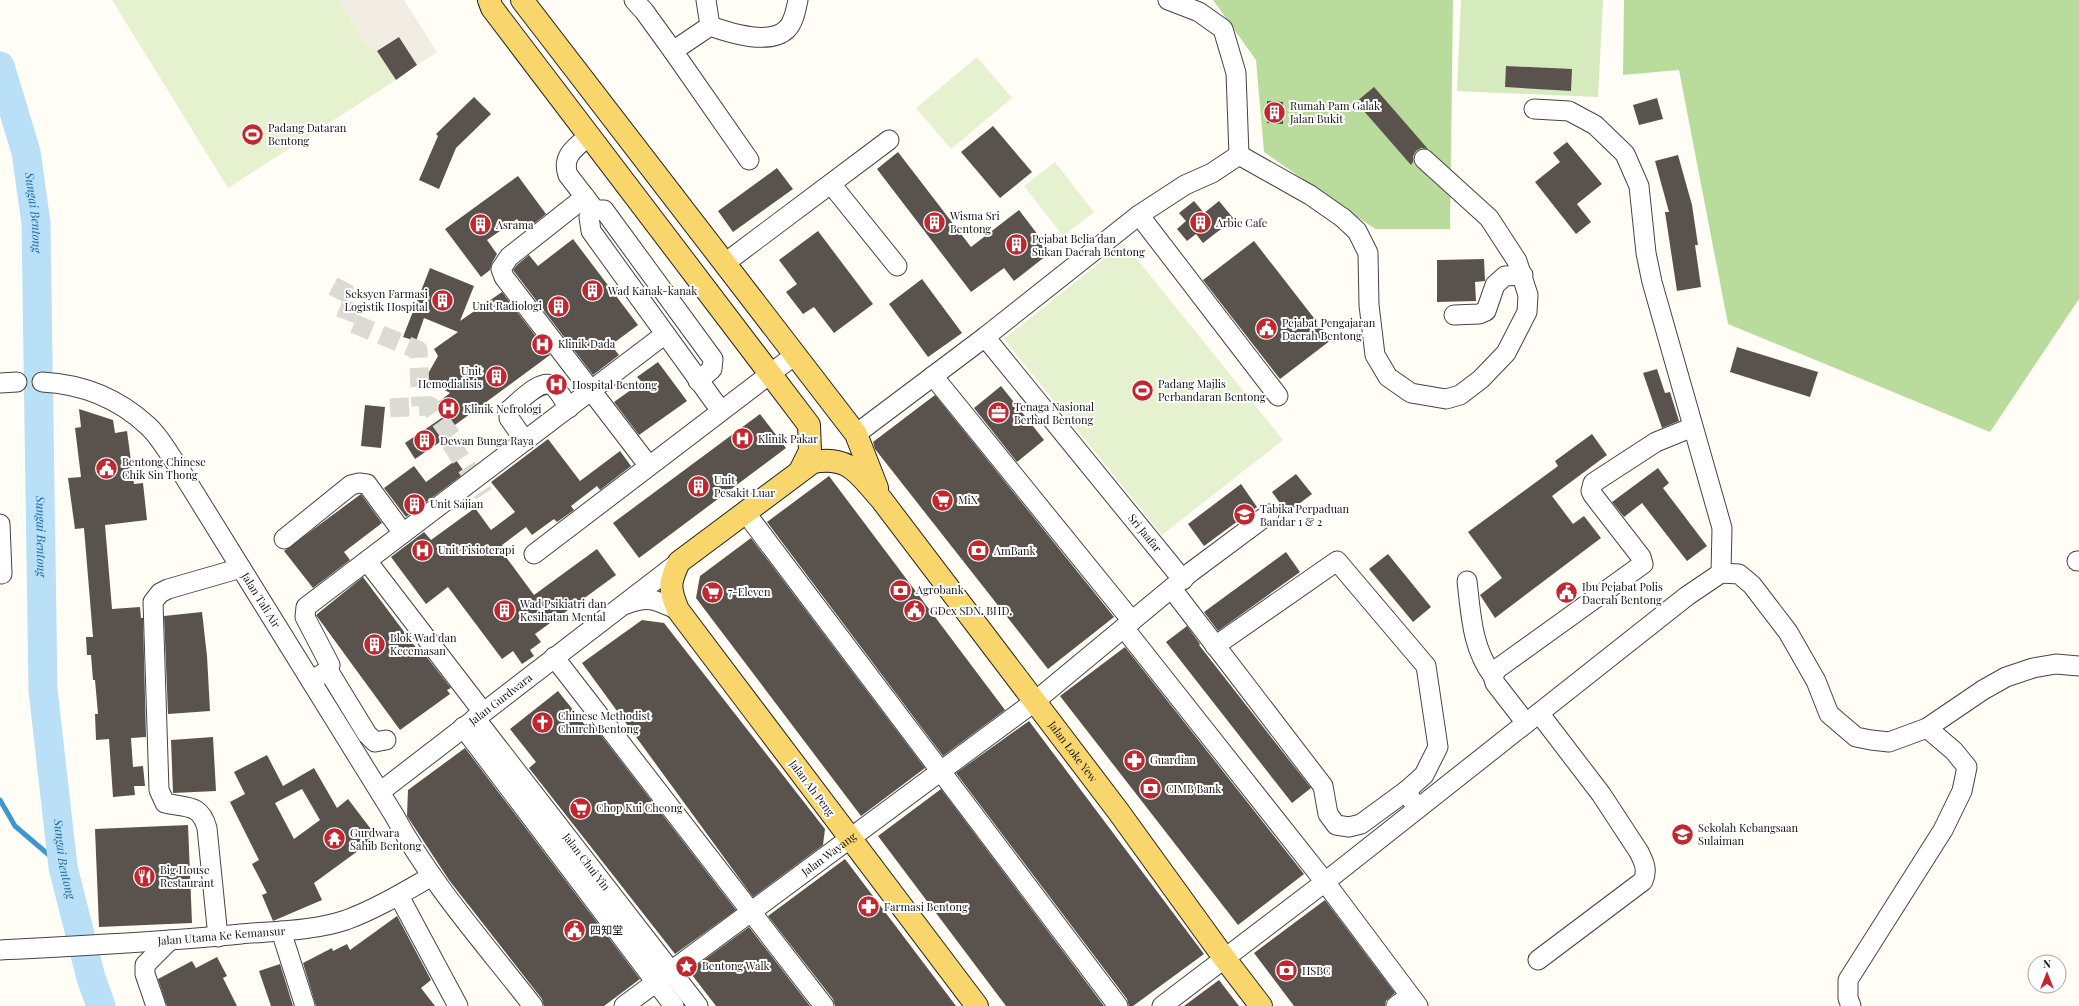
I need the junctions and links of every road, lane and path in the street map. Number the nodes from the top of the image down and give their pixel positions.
1 (522, 0) edge
2 (706, 0) edge
3 (798, 0) edge
4 (1168, 0) edge
5 (494, 2) edge
6 (643, 4) edge
7 (710, 26) junction
8 (673, 51) junction
9 (1534, 109) dead end
10 (589, 136) junction
11 (889, 140) dead end
12 (1239, 155) junction
13 (1424, 159) dead end
14 (749, 160) dead end
15 (831, 184) junction
16 (590, 204) junction
17 (1138, 215) junction
18 (725, 263) junction
19 (897, 266) dead end
20 (1523, 275) junction
21 (1454, 315) dead end
22 (664, 335) junction
23 (985, 337) junction
24 (795, 355) junction
25 (770, 374) junction
26 (933, 376) junction
27 (698, 381) junction
28 (42, 382) dead end
29 (591, 390) junction
30 (1278, 396) dead end
31 (569, 408) junction
32 (721, 412) junction
33 (1693, 427) junction
34 (856, 434) junction
35 (525, 441) junction
36 (649, 466) junction
37 (800, 471) junction
38 (881, 499) junction
39 (745, 512) junction
40 (1269, 514) dead end
41 (0, 524) edge
42 (403, 533) junction
43 (284, 539) dead end
44 (0, 550) edge
45 (534, 554) dead end
46 (367, 561) junction
47 (680, 562) junction
48 (241, 568) junction
49 (1721, 573) junction
50 (2, 574) dead end
51 (1467, 581) dead end
52 (1177, 584) junction
53 (620, 606) junction
54 (678, 610) junction
55 (1128, 625) junction
56 (1215, 646) junction
57 (554, 657) junction
58 (2079, 666) edge
59 (328, 670) junction
60 (1493, 676) junction
61 (311, 681) junction
62 (1034, 702) junction
63 (1533, 718) junction
64 (474, 719) junction
65 (1927, 728) junction
66 (386, 740) dead end
67 (940, 770) junction
68 (1406, 791) junction
69 (380, 792) junction
70 (1418, 808) junction
71 (850, 839) junction
72 (432, 876) junction
73 (1325, 882) junction
74 (399, 896) junction
75 (751, 912) junction
76 (281, 931) junction
77 (218, 937) junction
78 (170, 940) junction
79 (0, 950) edge
80 (1225, 959) junction
81 (1538, 960) dead end
82 (664, 977) junction
83 (1408, 1002) edge
84 (156, 1006) edge
85 (305, 1006) edge
86 (458, 1006) edge
87 (533, 1006) edge
88 (624, 1006) edge
89 (674, 1006) edge
90 (698, 1006) edge
91 (824, 1006) edge
92 (977, 1006) edge
93 (1118, 1006) edge
94 (1162, 1006) edge
95 (1261, 1006) edge
96 (1851, 1006) edge

1 - 18 main road
2 - 7 street
3 - 7 street
4 - 12 street
5 - 10 main road
6 - 8 street
7 - 8 street
8 - 14 street
9 - 33 street
10 - 16 street
10 - 25 main road
11 - 15 street
12 - 17 street
12 - 20 street
13 - 20 street
15 - 18 street
15 - 19 street
16 - 22 street
16 - 27 street
16 - 29 street
17 - 23 street
17 - 30 street
18 - 24 main road
20 - 21 street
22 - 27 street
22 - 29 street
23 - 26 street
23 - 52 street, Sri Jaafar
24 - 25 street
24 - 34 main road
25 - 32 street
25 - 37 main road
26 - 34 street
26 - 55 street
27 - 32 street
28 - 48 street, Jalan Tali Air
29 - 31 street
29 - 36 street
31 - 35 street
31 - 35 street
32 - 36 street
33 - 49 street
33 - 60 street
34 - 38 main road
35 - 42 street
36 - 45 street
37 - 38 main road
37 - 39 main road
38 - 62 main road, Jalan Loke Yew
39 - 47 main road
39 - 67 street
40 - 52 street
41 - 44 street
42 - 43 street
42 - 46 street
44 - 50 street
46 - 59 street
46 - 64 street, Jalan Chui Yin
47 - 53 street, Jalan Gurdwara
47 - 54 main road, Jalan Ah Peng
48 - 61 street, Jalan Tali Air
48 - 77 street
49 - 63 street
49 - 65 street
51 - 60 street
52 - 55 street
52 - 56 street, Sri Jaafar
53 - 54 street
53 - 57 street, Jalan Gurdwara
54 - 71 main road, Jalan Ah Peng
55 - 62 street
55 - 73 street
56 - 68 street, Sri Jaafar
56 - 68 street
57 - 64 street, Jalan Gurdwara
57 - 75 street
58 - 65 street
59 - 61 street
59 - 66 street
60 - 63 street
61 - 69 street, Jalan Tali Air
62 - 67 street, Jalan Wayang
62 - 80 main road, Jalan Loke Yew
63 - 70 street
63 - 81 street
64 - 69 street, Jalan Gurdwara
64 - 82 street, Jalan Chui Yin
65 - 96 street
67 - 71 street, Jalan Wayang
67 - 93 street
68 - 70 street
69 - 72 street, Jalan Tali Air
70 - 73 street
71 - 75 street, Jalan Wayang
71 - 92 main road, Jalan Ah Peng
72 - 74 street, Jalan Utama Ke Kemansur
72 - 87 street, Jalan Tali Air
73 - 80 street
73 - 83 street
74 - 76 street, Jalan Utama Ke Kemansur
74 - 86 street
75 - 82 street, Jalan Wayang
75 - 91 street
76 - 77 street, Jalan Utama Ke Kemansur
76 - 85 street
77 - 78 street, Jalan Utama Ke Kemansur
78 - 79 street, Jalan Utama Ke Kemansur
78 - 84 street
80 - 94 street
80 - 95 main road, Jalan Loke Yew
82 - 88 street, Jalan Wayang
82 - 89 street, Jalan Chui Yin
82 - 90 street, Jalan Chui Yin

